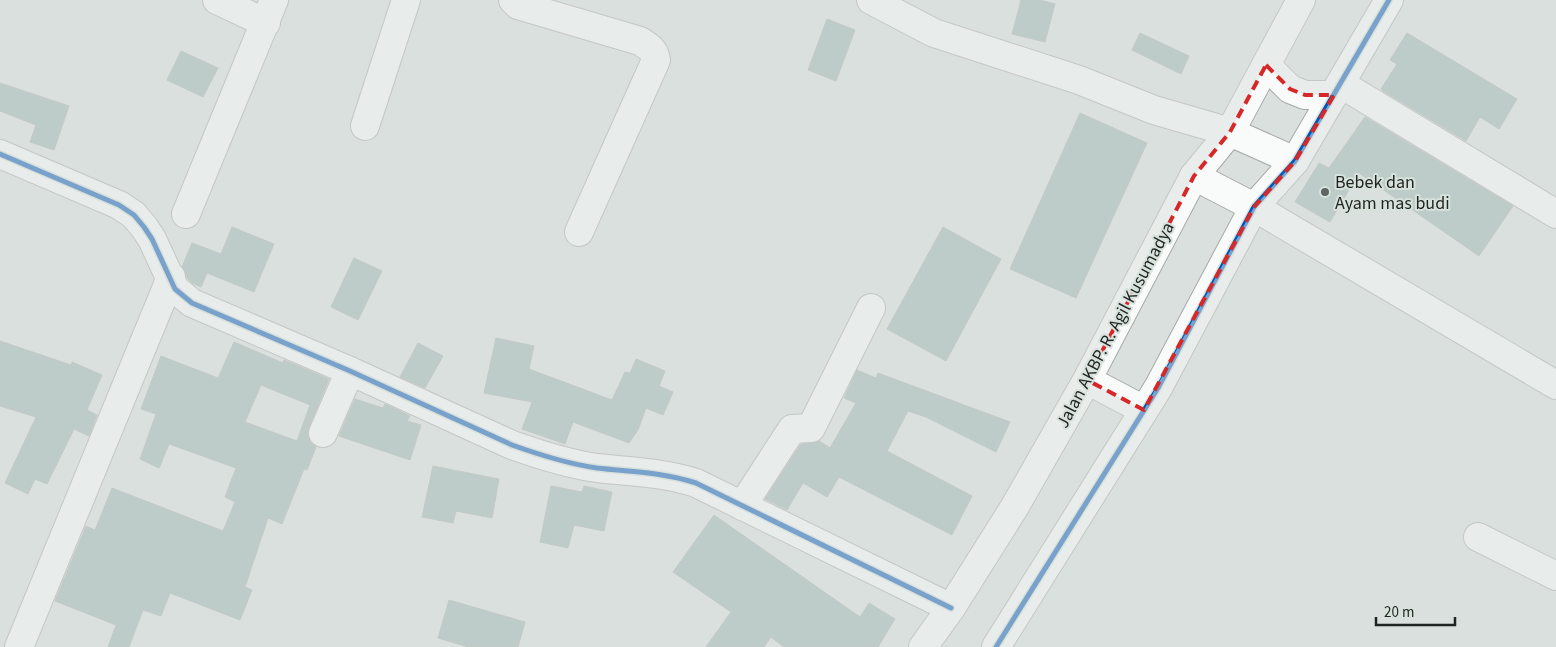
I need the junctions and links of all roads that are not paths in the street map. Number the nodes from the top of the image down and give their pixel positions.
1 (217, 0) edge
2 (406, 0) edge
3 (513, 0) edge
4 (871, 0) edge
5 (1301, 0) edge
6 (1389, 0) edge
7 (270, 11) edge
8 (1266, 65) junction
9 (1337, 90) junction
10 (365, 126) dead end
11 (1230, 132) junction
12 (0, 154) edge
13 (1295, 161) junction
14 (1194, 176) junction
15 (1254, 207) junction
16 (186, 214) dead end
17 (1556, 214) edge
18 (579, 232) dead end
19 (179, 290) junction
20 (872, 308) dead end
21 (350, 371) junction
22 (1087, 380) junction
23 (1556, 385) edge
24 (1144, 410) junction
25 (323, 433) dead end
26 (742, 506) junction
27 (1478, 538) dead end
28 (1556, 576) edge
29 (951, 608) junction
30 (19, 647) edge
31 (923, 647) edge
32 (996, 647) edge

1 - 7 street
2 - 10 street
3 - 18 street
4 - 11 street
5 - 8 street, Jalan AKBP. R. Agil Kusumadya
6 - 9 street
7 - 16 street
8 - 9 street
8 - 11 street, Jalan AKBP. R. Agil Kusumadya
9 - 13 street
9 - 17 street
11 - 13 street
11 - 14 street, Jalan AKBP. R. Agil Kusumadya
12 - 19 street
13 - 15 street
14 - 15 street
14 - 22 street, Jalan AKBP. R. Agil Kusumadya
15 - 23 street
15 - 24 street
19 - 21 street
19 - 30 street
20 - 26 street
21 - 25 street
21 - 26 street
22 - 24 street
22 - 29 street, Jalan AKBP. R. Agil Kusumadya
24 - 32 street
26 - 29 street
27 - 28 street
29 - 31 street, Jalan AKBP. R. Agil Kusumadya

